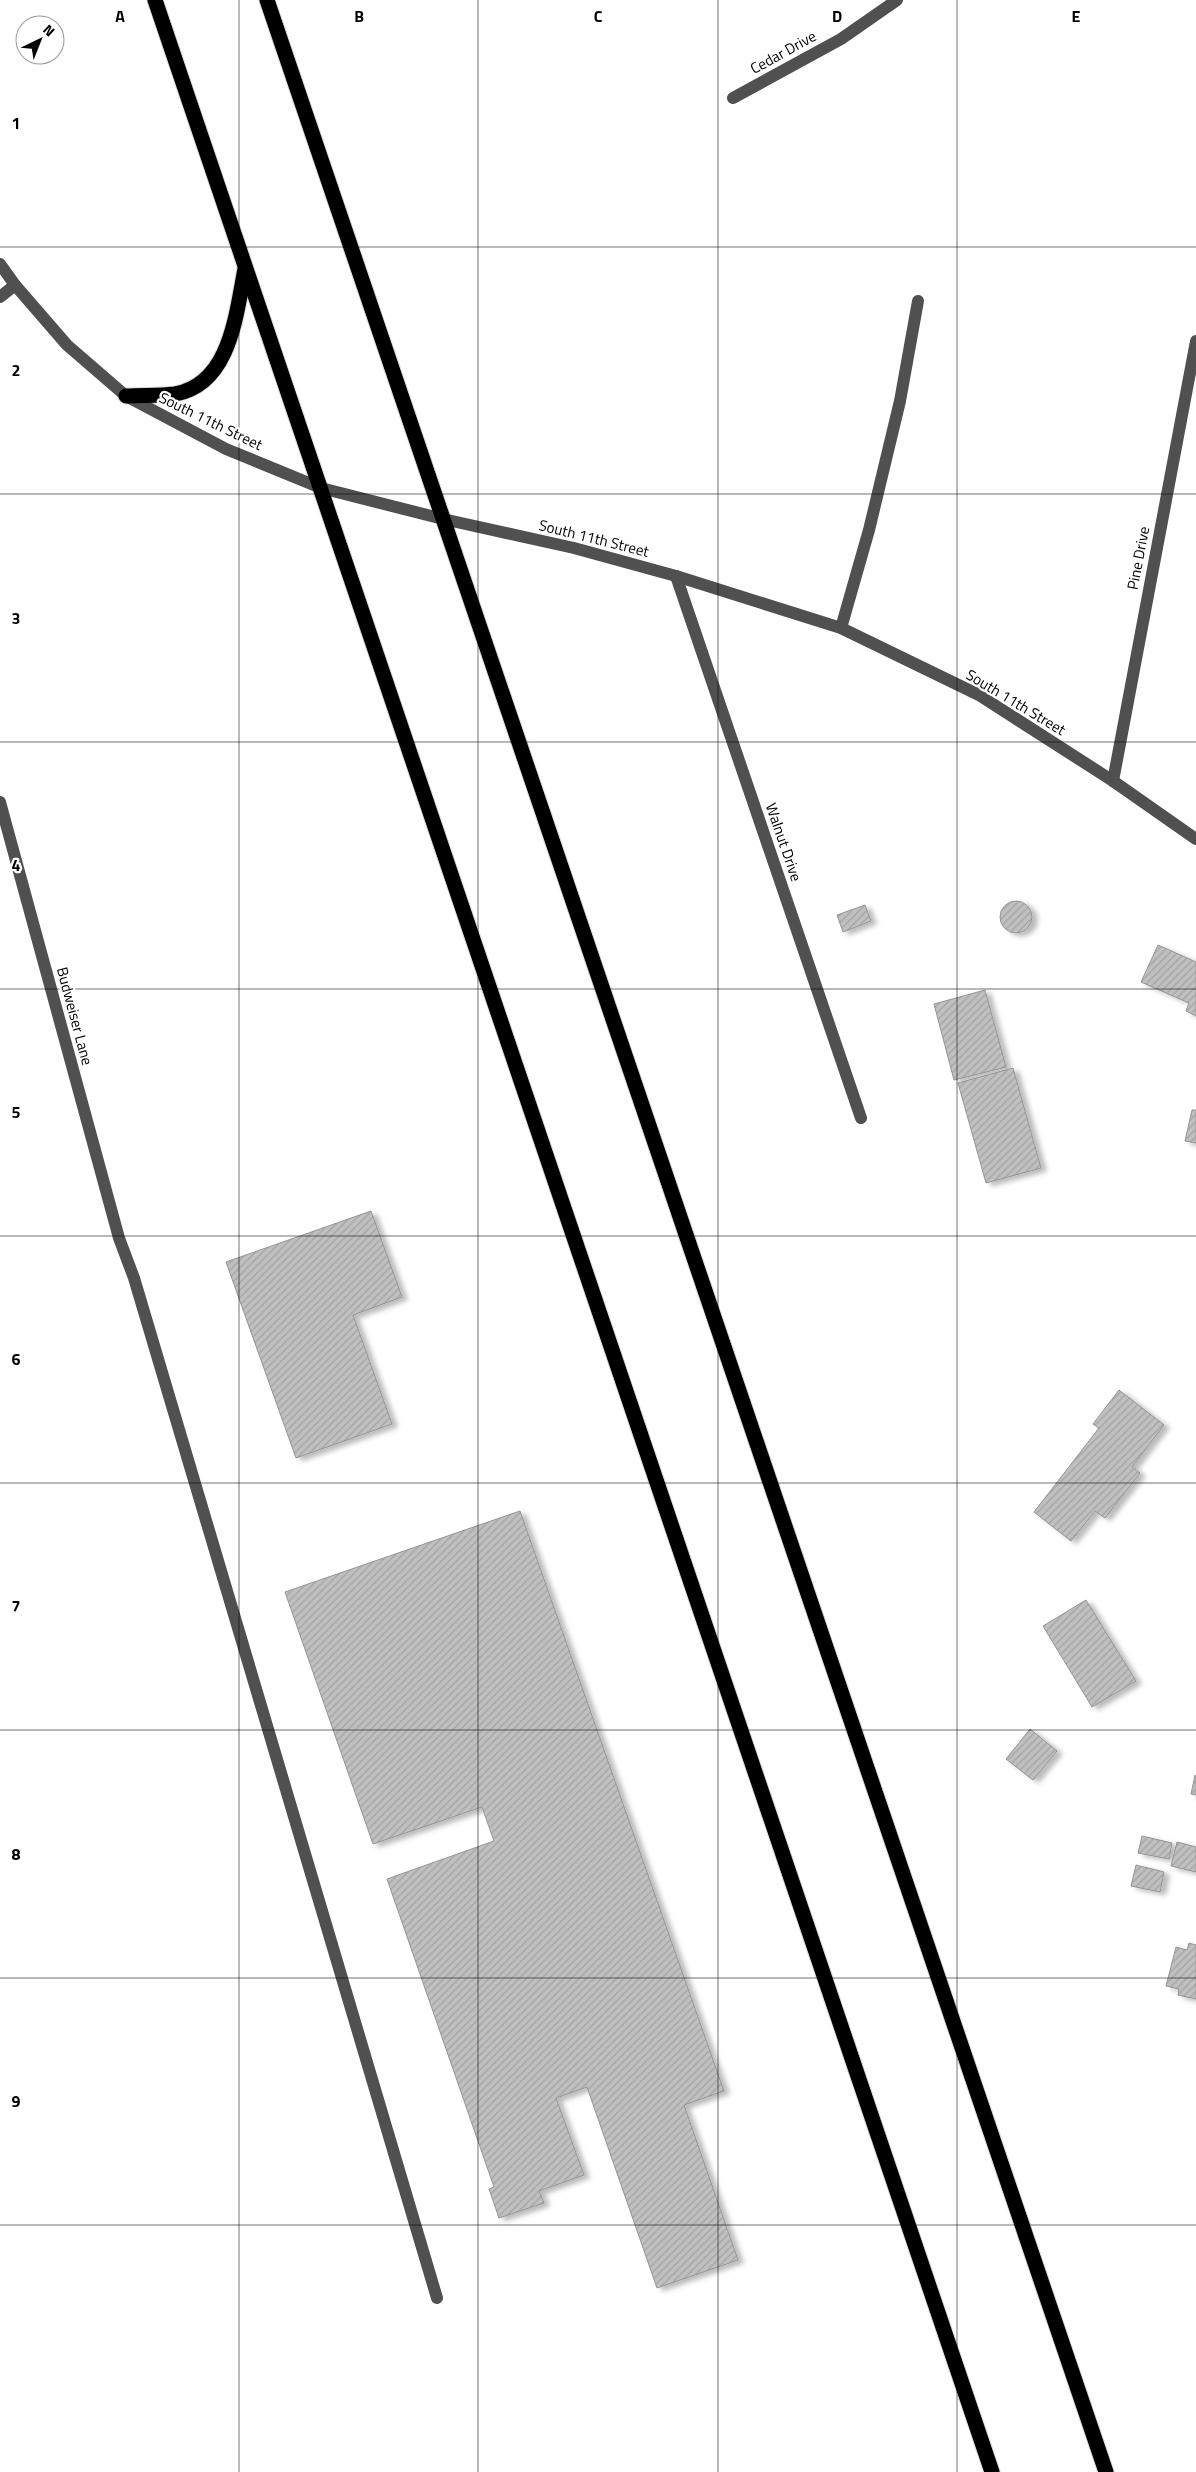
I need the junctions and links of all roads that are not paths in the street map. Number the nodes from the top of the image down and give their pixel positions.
1 (155, 0) edge
2 (267, 0) edge
3 (897, 0) edge
4 (733, 98) dead end
5 (0, 264) edge
6 (246, 267) junction
7 (15, 286) junction
8 (0, 297) edge
9 (918, 301) dead end
10 (1196, 341) edge
11 (126, 396) junction
12 (321, 488) junction
13 (443, 519) junction
14 (676, 576) junction
15 (841, 628) junction
16 (1113, 782) junction
17 (0, 802) edge
18 (1196, 839) edge
19 (861, 1118) dead end
20 (437, 2298) dead end
21 (992, 2472) edge
22 (1106, 2472) edge

1 - 6 highway
2 - 13 highway
3 - 4 street, Cedar Drive
5 - 7 street, South 11th Street
6 - 11 highway
6 - 12 highway
7 - 8 street
7 - 11 street, South 11th Street
9 - 15 street
10 - 16 street, Pine Drive
11 - 12 street, South 11th Street
12 - 13 street, South 11th Street
12 - 21 highway
13 - 14 street, South 11th Street
13 - 22 highway
14 - 15 street, South 11th Street
14 - 19 street, Walnut Drive
15 - 16 street, South 11th Street
16 - 18 street, South 11th Street
17 - 20 street, Budweiser Lane

